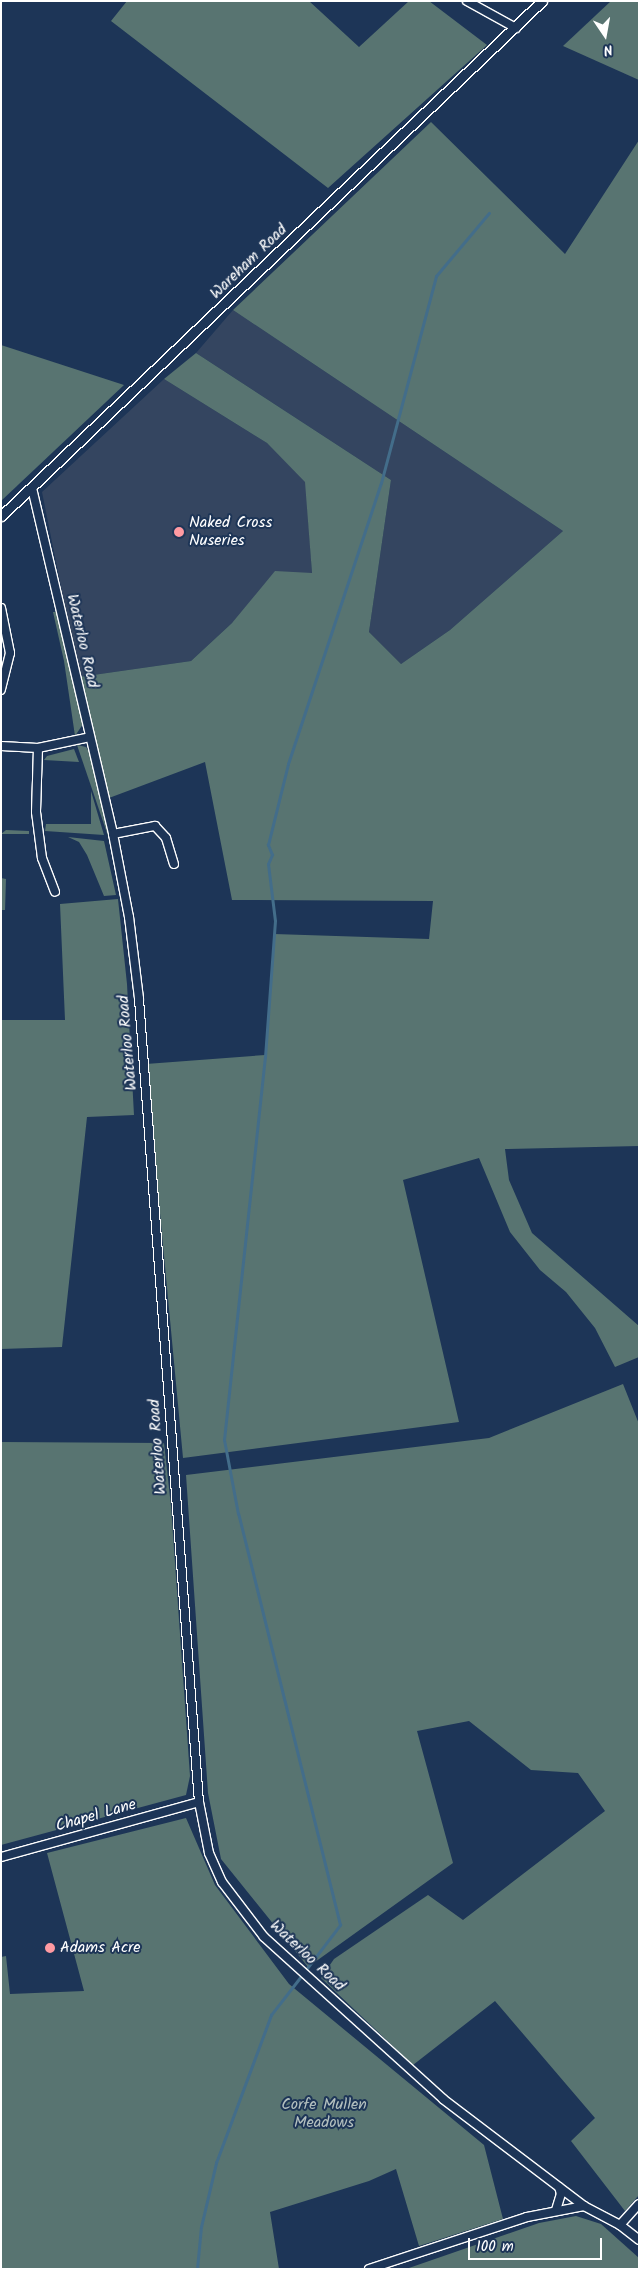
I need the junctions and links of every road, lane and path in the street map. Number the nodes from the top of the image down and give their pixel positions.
1 (467, 1) edge
2 (542, 1) edge
3 (516, 28) junction
4 (32, 488) junction
5 (1, 516) edge
6 (1, 608) edge
7 (1, 690) edge
8 (90, 737) junction
9 (1, 746) edge
10 (38, 748) junction
11 (113, 834) junction
12 (174, 864) dead end
13 (55, 892) dead end
14 (199, 1802) junction
15 (1, 1857) edge
16 (559, 2187) junction
17 (639, 2204) edge
18 (584, 2206) junction
19 (556, 2210) junction
20 (620, 2225) junction
21 (639, 2240) edge
22 (369, 2269) edge

1 - 3 street
2 - 3 street, Wareham Road
3 - 4 street, Wareham Road
4 - 5 street, Wareham Road
4 - 8 street, Waterloo Road
6 - 7 street
8 - 10 street
8 - 11 street, Waterloo Road
9 - 10 street
10 - 13 street
11 - 12 street
11 - 14 street, Waterloo Road
14 - 15 street, Chapel Lane
14 - 16 street, Waterloo Road
16 - 18 street, Waterloo Road
16 - 19 street
17 - 20 street
18 - 19 street
18 - 20 street, Waterloo Road
19 - 22 street
20 - 21 street, Waterloo Road

